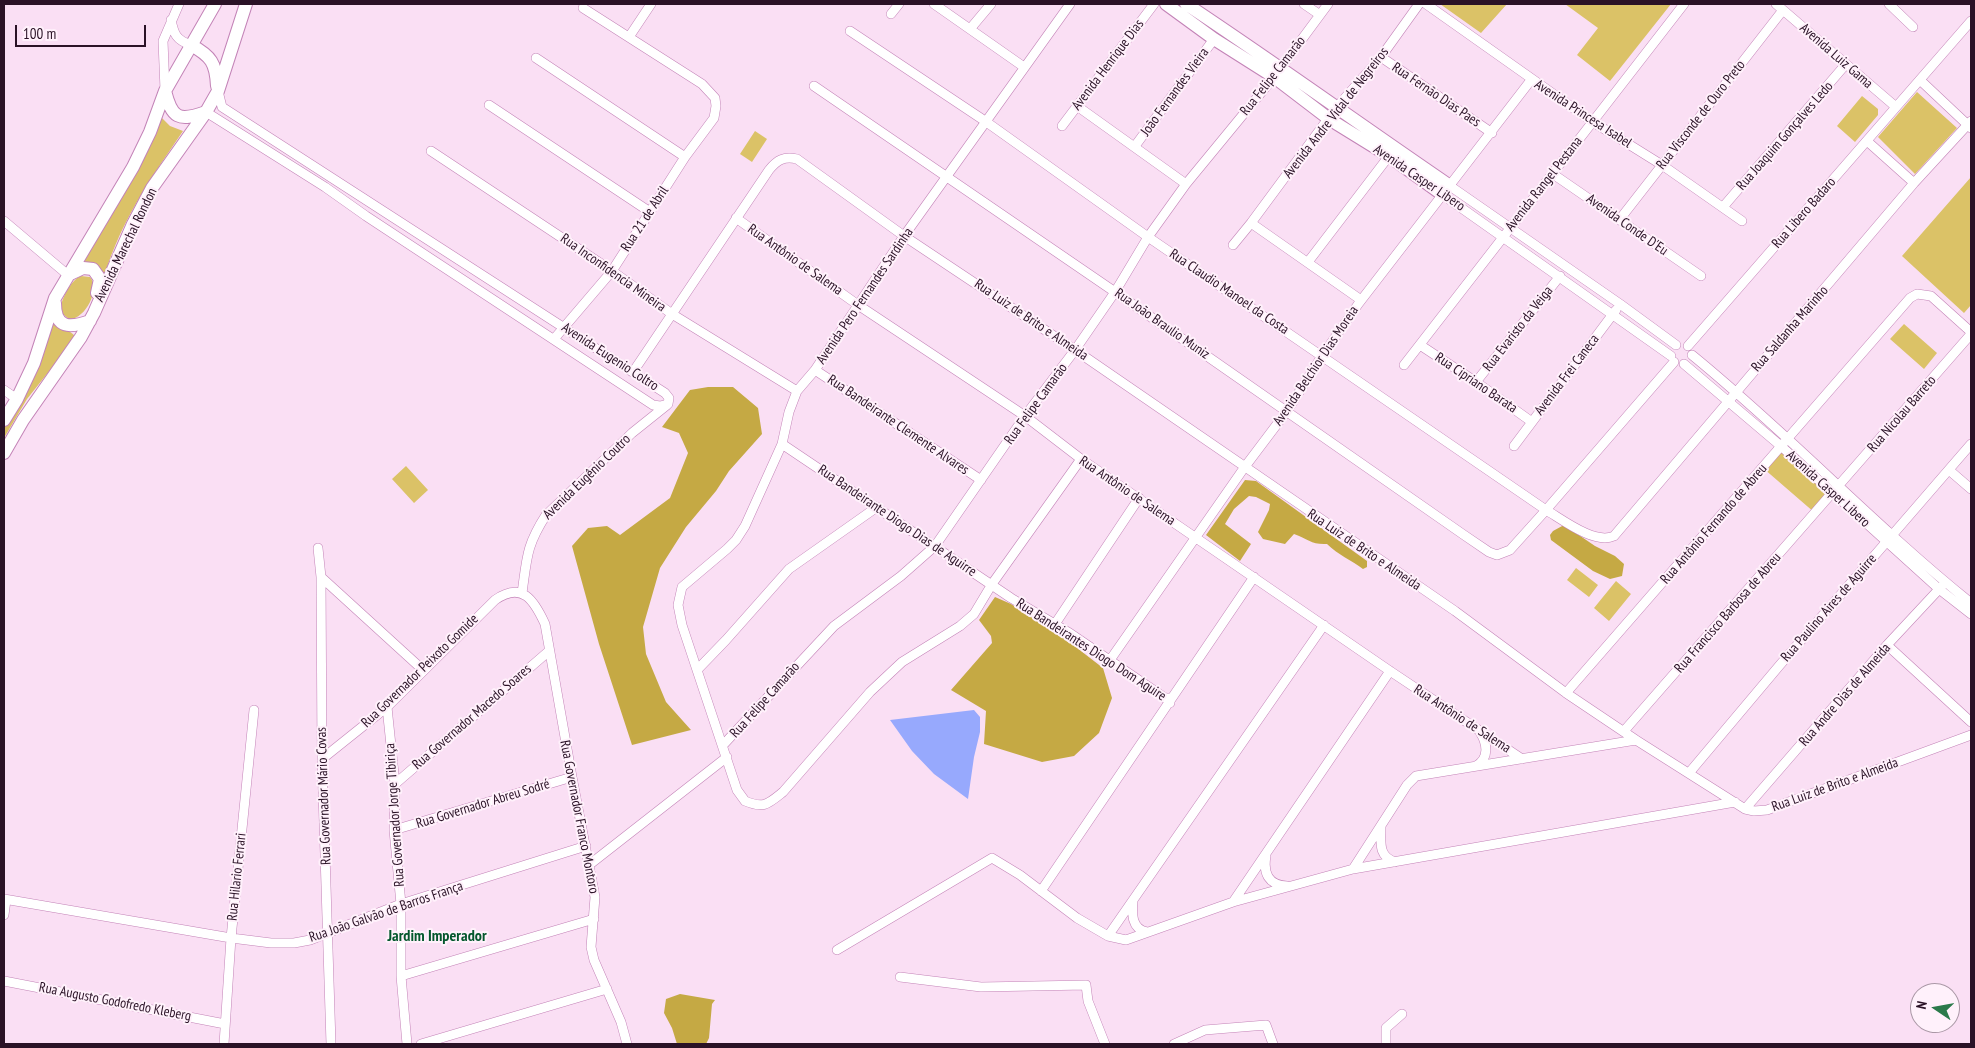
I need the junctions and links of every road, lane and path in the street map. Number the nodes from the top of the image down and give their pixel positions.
1 (179, 4) edge
2 (215, 4) edge
3 (246, 4) edge
4 (651, 4) edge
5 (899, 4) edge
6 (934, 4) edge
7 (991, 4) edge
8 (1070, 4) edge
9 (1154, 4) edge
10 (1166, 4) edge
11 (1186, 4) edge
12 (1304, 4) edge
13 (1328, 4) edge
14 (1419, 4) edge
15 (1426, 4) edge
16 (1684, 4) edge
17 (1894, 6) edge
18 (1779, 7) edge
19 (582, 8) dead end
20 (890, 14) dead end
21 (1320, 15) junction
22 (171, 19) junction
23 (1971, 21) edge
24 (1913, 27) dead end
25 (970, 29) junction
26 (850, 31) dead end
27 (629, 37) junction
28 (1214, 39) junction
29 (191, 45) junction
30 (209, 57) junction
31 (1381, 57) junction
32 (536, 58) dead end
33 (181, 63) junction
34 (1846, 64) junction
35 (1024, 67) junction
36 (1277, 72) junction
37 (1532, 80) junction
38 (1920, 80) junction
39 (814, 86) dead end
40 (165, 91) junction
41 (218, 91) junction
42 (489, 105) dead end
43 (1077, 106) junction
44 (1896, 107) junction
45 (1336, 108) junction
46 (206, 112) junction
47 (1328, 119) junction
48 (985, 121) junction
49 (1593, 122) junction
50 (1970, 125) edge
51 (1062, 126) dead end
52 (1492, 133) junction
53 (1867, 141) junction
54 (1135, 146) junction
55 (431, 151) dead end
56 (1389, 156) junction
57 (685, 157) junction
58 (1662, 165) junction
59 (1553, 174) junction
60 (948, 176) junction
61 (329, 177) junction
62 (1914, 183) junction
63 (1186, 184) junction
64 (325, 187) junction
65 (1447, 190) junction
66 (1723, 207) junction
67 (650, 212) junction
68 (736, 218) junction
69 (1620, 219) junction
70 (4, 221) edge
71 (1742, 221) dead end
72 (1252, 223) junction
73 (1509, 228) junction
74 (904, 236) junction
75 (1503, 236) junction
76 (1148, 237) junction
77 (1232, 245) dead end
78 (445, 252) junction
79 (438, 262) junction
80 (1308, 262) junction
81 (612, 270) junction
82 (68, 275) junction
83 (1560, 276) junction
84 (1701, 276) dead end
85 (1115, 292) junction
86 (55, 298) junction
87 (1362, 300) junction
88 (1620, 304) junction
89 (858, 305) junction
90 (672, 314) junction
91 (1613, 314) junction
92 (92, 317) junction
93 (565, 328) junction
94 (1971, 333) edge
95 (554, 339) junction
96 (1420, 345) junction
97 (1676, 345) junction
98 (1688, 346) junction
99 (1076, 350) junction
100 (1692, 355) junction
101 (1322, 356) junction
102 (1673, 359) junction
103 (1684, 364) junction
104 (1404, 365) dead end
105 (815, 370) junction
106 (633, 372) junction
107 (1476, 382) junction
108 (4, 390) edge
109 (797, 391) junction
110 (1736, 392) junction
111 (17, 398) junction
112 (1728, 402) junction
113 (668, 404) junction
114 (1287, 411) junction
115 (1025, 416) junction
116 (4, 420) edge
117 (1532, 422) junction
118 (1784, 443) junction
119 (782, 444) junction
120 (1971, 444) edge
121 (1514, 446) dead end
122 (4, 453) edge
123 (1082, 460) junction
124 (1244, 468) junction
125 (1949, 470) junction
126 (980, 480) junction
127 (1838, 486) junction
128 (1971, 489) edge
129 (1832, 494) junction
130 (1139, 498) junction
131 (877, 507) junction
132 (1546, 510) junction
133 (1614, 536) joint
134 (1196, 538) junction
135 (1889, 539) junction
136 (935, 546) junction
137 (318, 548) dead end
138 (321, 577) junction
139 (1254, 577) junction
140 (992, 584) junction
141 (1942, 585) junction
142 (522, 593) junction
143 (1011, 598) joint
144 (1971, 602) edge
145 (1971, 614) edge
146 (1055, 624) junction
147 (1324, 625) junction
148 (1887, 645) junction
149 (549, 651) junction
150 (1110, 660) junction
151 (698, 669) junction
152 (423, 670) junction
153 (1390, 671) junction
154 (1566, 693) junction
155 (1170, 703) junction
156 (387, 706) junction
157 (254, 710) dead end
158 (1971, 722) edge
159 (1478, 730) junction
160 (1624, 732) junction
161 (1971, 735) edge
162 (1636, 740) junction
163 (723, 745) junction
164 (727, 757) junction
165 (1522, 759) junction
166 (322, 760) junction
167 (1474, 767) junction
168 (1688, 773) junction
169 (572, 777) junction
170 (395, 784) junction
171 (1735, 802) junction
172 (1746, 809) junction
173 (1381, 826) junction
174 (394, 830) junction
175 (586, 846) junction
176 (1267, 852) junction
177 (1396, 862) junction
178 (589, 865) junction
179 (1353, 869) junction
180 (1290, 886) junction
181 (1041, 891) junction
182 (5, 899) edge
183 (1133, 900) junction
184 (1233, 902) junction
185 (401, 904) junction
186 (4, 915) edge
187 (594, 919) junction
188 (1147, 932) junction
189 (328, 933) junction
190 (1108, 936) junction
191 (231, 938) junction
192 (837, 950) dead end
193 (401, 976) junction
194 (900, 977) dead end
195 (4, 980) edge
196 (607, 989) junction
197 (1402, 1014) dead end
198 (225, 1024) junction
199 (224, 1044) edge
200 (331, 1044) edge
201 (407, 1044) edge
202 (421, 1044) edge
203 (627, 1044) edge
204 (1105, 1044) edge
205 (1174, 1044) edge
206 (1273, 1044) edge
207 (1386, 1044) edge

1 - 22 street
2 - 29 main road, Avenida Marechal Rondon
3 - 41 main road, Avenida Marechal Rondon
4 - 27 street
5 - 20 street
6 - 25 street
7 - 25 street
8 - 35 street, Avenida Pero Fernandes Sardinha
9 - 43 street, Avenida Henrique Dias
10 - 28 main road, Avenida Casper Libero
11 - 36 main road, Avenida Casper Libero
12 - 21 street
13 - 21 street, Rua Felipe Camarão
14 - 31 street, Avenida Andre Vidal de Negreiros
15 - 37 street, Avenida Princesa Isabel
16 - 49 street, Avenida Rangel Pestana
17 - 24 street
18 - 34 street, Avenida Luiz Gama
18 - 58 street, Rua Visconde de Ouro Preto
19 - 27 street
21 - 36 street, Rua Felipe Camarão
22 - 29 street
22 - 40 street
23 - 38 street, Rua Libero Badaro
25 - 35 street
26 - 48 street, Rua Claudio Manoel da Costa
27 - 57 street, Rua 21 de Abril
28 - 36 main road, Avenida Casper Libero
28 - 54 street, João Fernandes Vieira
29 - 30 main road
29 - 33 main road, Avenida Marechal Rondon
30 - 33 main road
30 - 41 main road
31 - 45 street, Avenida Andre Vidal de Negreiros
31 - 52 street, Rua Fernão Dias Paes
32 - 57 street
33 - 40 main road, Avenida Marechal Rondon
34 - 44 street, Avenida Luiz Gama
34 - 66 street, Rua Joaquim Gonçalves Ledo
35 - 48 street, Avenida Pero Fernandes Sardinha
36 - 45 main road, Avenida Casper Libero
36 - 47 main road, Avenida Casper Libero
36 - 63 street, Rua Felipe Camarão
37 - 49 street, Avenida Princesa Isabel
37 - 52 street, Avenida Belchior Dias Moreia
38 - 44 street, Rua Libero Badaro
38 - 50 street
39 - 60 street, Rua João Braulio Muniz
40 - 46 main road
40 - 82 main road, Avenida Marechal Rondon
41 - 46 main road, Avenida Marechal Rondon
41 - 61 street, Avenida Eugenio Coltro
42 - 67 street
43 - 51 street, Avenida Henrique Dias
43 - 54 street
44 - 53 street, Rua Libero Badaro
45 - 47 street, Avenida Andre Vidal de Negreiros
45 - 65 main road, Avenida Casper Libero
46 - 64 street, Avenida Eugenio Coltro
46 - 92 main road, Avenida Marechal Rondon
47 - 56 main road, Avenida Casper Libero
47 - 72 street, Avenida Andre Vidal de Negreiros
48 - 60 street, Avenida Pero Fernandes Sardinha
48 - 76 street, Rua Claudio Manoel da Costa
49 - 58 street, Avenida Princesa Isabel
49 - 59 street, Avenida Rangel Pestana
50 - 62 street, Rua Saldanha Marinho
52 - 65 street, Avenida Belchior Dias Moreia
53 - 62 street
53 - 98 street, Rua Libero Badaro
54 - 63 street
55 - 81 street, Rua Inconfidencia Mineira
56 - 65 main road, Avenida Casper Libero
56 - 80 street
57 - 67 street, Rua 21 de Abril
58 - 66 street, Avenida Princesa Isabel
58 - 69 street, Rua Visconde de Ouro Preto
59 - 69 street, Avenida Conde D'Eu
59 - 73 street, Avenida Rangel Pestana
60 - 74 street, Avenida Pero Fernandes Sardinha
60 - 85 street, Rua João Braulio Muniz
61 - 64 street
61 - 78 street, Avenida Eugenio Coltro
62 - 110 street, Rua Saldanha Marinho
63 - 76 street, Rua Felipe Camarão
64 - 79 street, Avenida Eugenio Coltro
65 - 73 street, Avenida Casper Libero
65 - 75 street, Avenida Casper Libero
65 - 87 street, Avenida Belchior Dias Moreia
66 - 71 street, Avenida Princesa Isabel
67 - 81 street, Rua 21 de Abril
68 - 74 street, Rua Luiz de Brito e Almeida
68 - 89 street, Rua Antônio de Salema
68 - 90 street
69 - 84 street, Avenida Conde D'Eu
70 - 82 street
72 - 77 street, Avenida Andre Vidal de Negreiros
72 - 80 street
73 - 75 street, Avenida Rangel Pestana
73 - 88 street, Avenida Casper Libero
74 - 89 street, Avenida Pero Fernandes Sardinha
74 - 99 street, Rua Luiz de Brito e Almeida
75 - 83 street, Avenida Casper Libero
75 - 96 street, Avenida Rangel Pestana
76 - 85 street, Rua Felipe Camarão
76 - 101 street, Rua Claudio Manoel da Costa
78 - 79 street
78 - 93 street, Avenida Eugenio Coltro
79 - 95 street, Avenida Eugenio Coltro
80 - 87 street
81 - 90 street, Rua Inconfidencia Mineira
81 - 93 street, Rua 21 de Abril
82 - 86 main road, Avenida Marechal Rondon
82 - 92 main road
83 - 91 street, Avenida Casper Libero
83 - 107 street, Rua Evaristo da Veiga
85 - 99 street, Rua Felipe Camarão
85 - 114 street, Rua João Braulio Muniz
86 - 92 main road
86 - 111 main road, Avenida Marechal Rondon
87 - 101 street, Avenida Belchior Dias Moreia
88 - 91 street, Avenida Frei Caneca
88 - 97 street, Avenida Casper Libero
89 - 105 street, Avenida Pero Fernandes Sardinha
89 - 115 street, Rua Antônio de Salema
90 - 106 street
90 - 109 street, Rua Inconfidencia Mineira
91 - 102 street, Avenida Casper Libero
91 - 117 street, Avenida Frei Caneca
92 - 122 main road, Avenida Marechal Rondon
93 - 95 street, Rua 21 de Abril
93 - 106 street, Avenida Eugenio Coltro
94 - 118 street, Rua Antônio Fernando de Abreu
94 - 127 street, Rua Nicolau Barreto
95 - 113 street, Avenida Eugenio Coltro
96 - 104 street, Avenida Rangel Pestana
96 - 107 street, Rua Cipriano Barata
97 - 98 street
97 - 102 street
98 - 100 street
99 - 115 street, Rua Felipe Camarão
99 - 124 street, Rua Luiz de Brito e Almeida
100 - 103 street
100 - 110 street, Avenida Casper Libero
101 - 114 street, Avenida Belchior Dias Moreia
101 - 132 street, Rua Claudio Manoel da Costa
102 - 103 street
102 - 132 street
103 - 112 street, Avenida Casper Libero
105 - 109 street, Avenida Pero Fernandes Sardinha
105 - 126 street, Rua Bandeirante Clemente Alvares
106 - 113 street, Avenida Eugenio Coltro
107 - 117 street, Rua Cipriano Barata
108 - 111 street
109 - 119 street, Avenida Pero Fernandes Sardinha
110 - 112 street, Rua Saldanha Marinho
110 - 118 street, Avenida Casper Libero
111 - 116 main road, Avenida Marechal Rondon
112 - 118 street, Avenida Casper Libero
112 - 133 street, Rua Saldanha Marinho
113 - 142 street, Avenida Eugênio Coutro
114 - 124 street, Avenida Belchior Dias Moreia
114 - 132 street, Rua João Braulio Muniz
115 - 123 street, Rua Antônio de Salema
115 - 126 street, Rua Felipe Camarão
117 - 121 street, Avenida Frei Caneca
118 - 127 street, Avenida Casper Libero
118 - 129 street, Avenida Casper Libero
118 - 154 street, Rua Antônio Fernando de Abreu
119 - 131 street, Rua Bandeirante Diogo Dias de Aguirre
119 - 151 street, Avenida Pero Fernandes Sardinha
120 - 125 street, Rua Paulino Aires de Aguirre
123 - 130 street, Rua Antônio de Salema
123 - 140 street
124 - 134 street, Avenida Belchior Dias Moreia
124 - 154 street, Rua Luiz de Brito e Almeida
125 - 128 street
125 - 135 street, Rua Paulino Aires de Aguirre
126 - 136 street, Rua Felipe Camarão
127 - 129 street, Rua Nicolau Barreto
127 - 135 street, Avenida Casper Libero
129 - 135 street, Avenida Casper Libero
129 - 160 street, Rua Francisco Barbosa de Abreu
130 - 134 street, Rua Antônio de Salema
130 - 146 street
131 - 136 street, Rua Bandeirante Diogo Dias de Aguirre
131 - 151 street
132 - 133 street, Rua Claudio Manoel da Costa
134 - 139 street, Rua Antônio de Salema
134 - 150 street, Avenida Belchior Dias Moreia
135 - 141 street, Avenida Casper Libero
135 - 168 street, Rua Paulino Aires de Aguirre
136 - 140 street, Rua Bandeirante Diogo Dias de Aguirre
136 - 163 street, Rua Felipe Camarão
137 - 138 street, Rua Governador Mário Covas
138 - 152 street
138 - 166 street, Rua Governador Mário Covas
139 - 147 street, Rua Antônio de Salema
139 - 155 street
140 - 143 street, Rua Bandeirante Diogo Dias de Aguirre
140 - 164 street
141 - 144 street, Avenida Casper Libero
141 - 145 street, Avenida Casper Libero
141 - 148 street, Rua Andre Dias de Almeida
142 - 149 street, Rua Governador Franco Montoro
142 - 152 street, Rua Governador Peixoto Gomide
143 - 146 street, Rua Bandeirantes Diogo Dom Aguire
146 - 150 street, Rua Bandeirantes Diogo Dom Aguire
147 - 153 street, Rua Antônio de Salema
147 - 183 street
148 - 158 street
148 - 172 street, Rua Andre Dias de Almeida
149 - 169 street, Rua Governador Franco Montoro
149 - 170 street, Rua Governador Macedo Soares
150 - 155 street, Rua Bandeirantes Diogo Dom Aguire
151 - 163 street
152 - 156 street, Rua Governador Peixoto Gomide
153 - 159 street, Rua Antônio de Salema
153 - 176 street
154 - 160 street, Rua Luiz de Brito e Almeida
155 - 181 street
156 - 166 street, Rua Governador Peixoto Gomide
156 - 170 street, Rua Governador Jorge Tibiriça
157 - 191 street, Rua Hilario Ferrari
159 - 165 street, Rua Antônio de Salema
159 - 167 street
160 - 162 street, Rua Luiz de Brito e Almeida
161 - 172 street, Rua Luiz de Brito e Almeida
162 - 165 street
162 - 168 street, Rua Luiz de Brito e Almeida
163 - 164 street
164 - 178 street, Rua Felipe Camarão
165 - 167 street
166 - 189 street, Rua Governador Mário Covas
167 - 173 street
168 - 171 street, Rua Luiz de Brito e Almeida
169 - 174 street, Rua Governador Abreu Sodré
169 - 175 street, Rua Governador Franco Montoro
170 - 174 street, Rua Governador Jorge Tibiriça
171 - 172 street, Rua Luiz de Brito e Almeida
171 - 177 street
173 - 177 street
173 - 179 street
174 - 185 street, Rua Governador Jorge Tibiriça
175 - 178 street, Rua Governador Franco Montoro
175 - 185 street, Rua João Galvão de Barros França
176 - 180 street
176 - 184 street
177 - 179 street
178 - 187 street, Rua Governador Franco Montoro
179 - 180 street
180 - 184 street
181 - 190 street
181 - 192 street
182 - 186 street
182 - 191 street, Rua João Galvão de Barros França
183 - 188 street
183 - 190 street
184 - 188 street
185 - 189 street, Rua João Galvão de Barros França
185 - 193 street, Rua Governador Jorge Tibiriça
187 - 193 street
187 - 196 street, Rua Governador Franco Montoro
188 - 190 street
189 - 191 street, Rua João Galvão de Barros França
189 - 200 street, Rua Governador Mário Covas
191 - 198 street, Rua Hilario Ferrari
193 - 201 street, Rua Governador Jorge Tibiriça
194 - 204 street
195 - 198 street, Rua Augusto Godofredo Kleberg
196 - 202 street
196 - 203 street, Rua Governador Franco Montoro
197 - 207 street
198 - 199 street, Rua Hilario Ferrari
205 - 206 street

